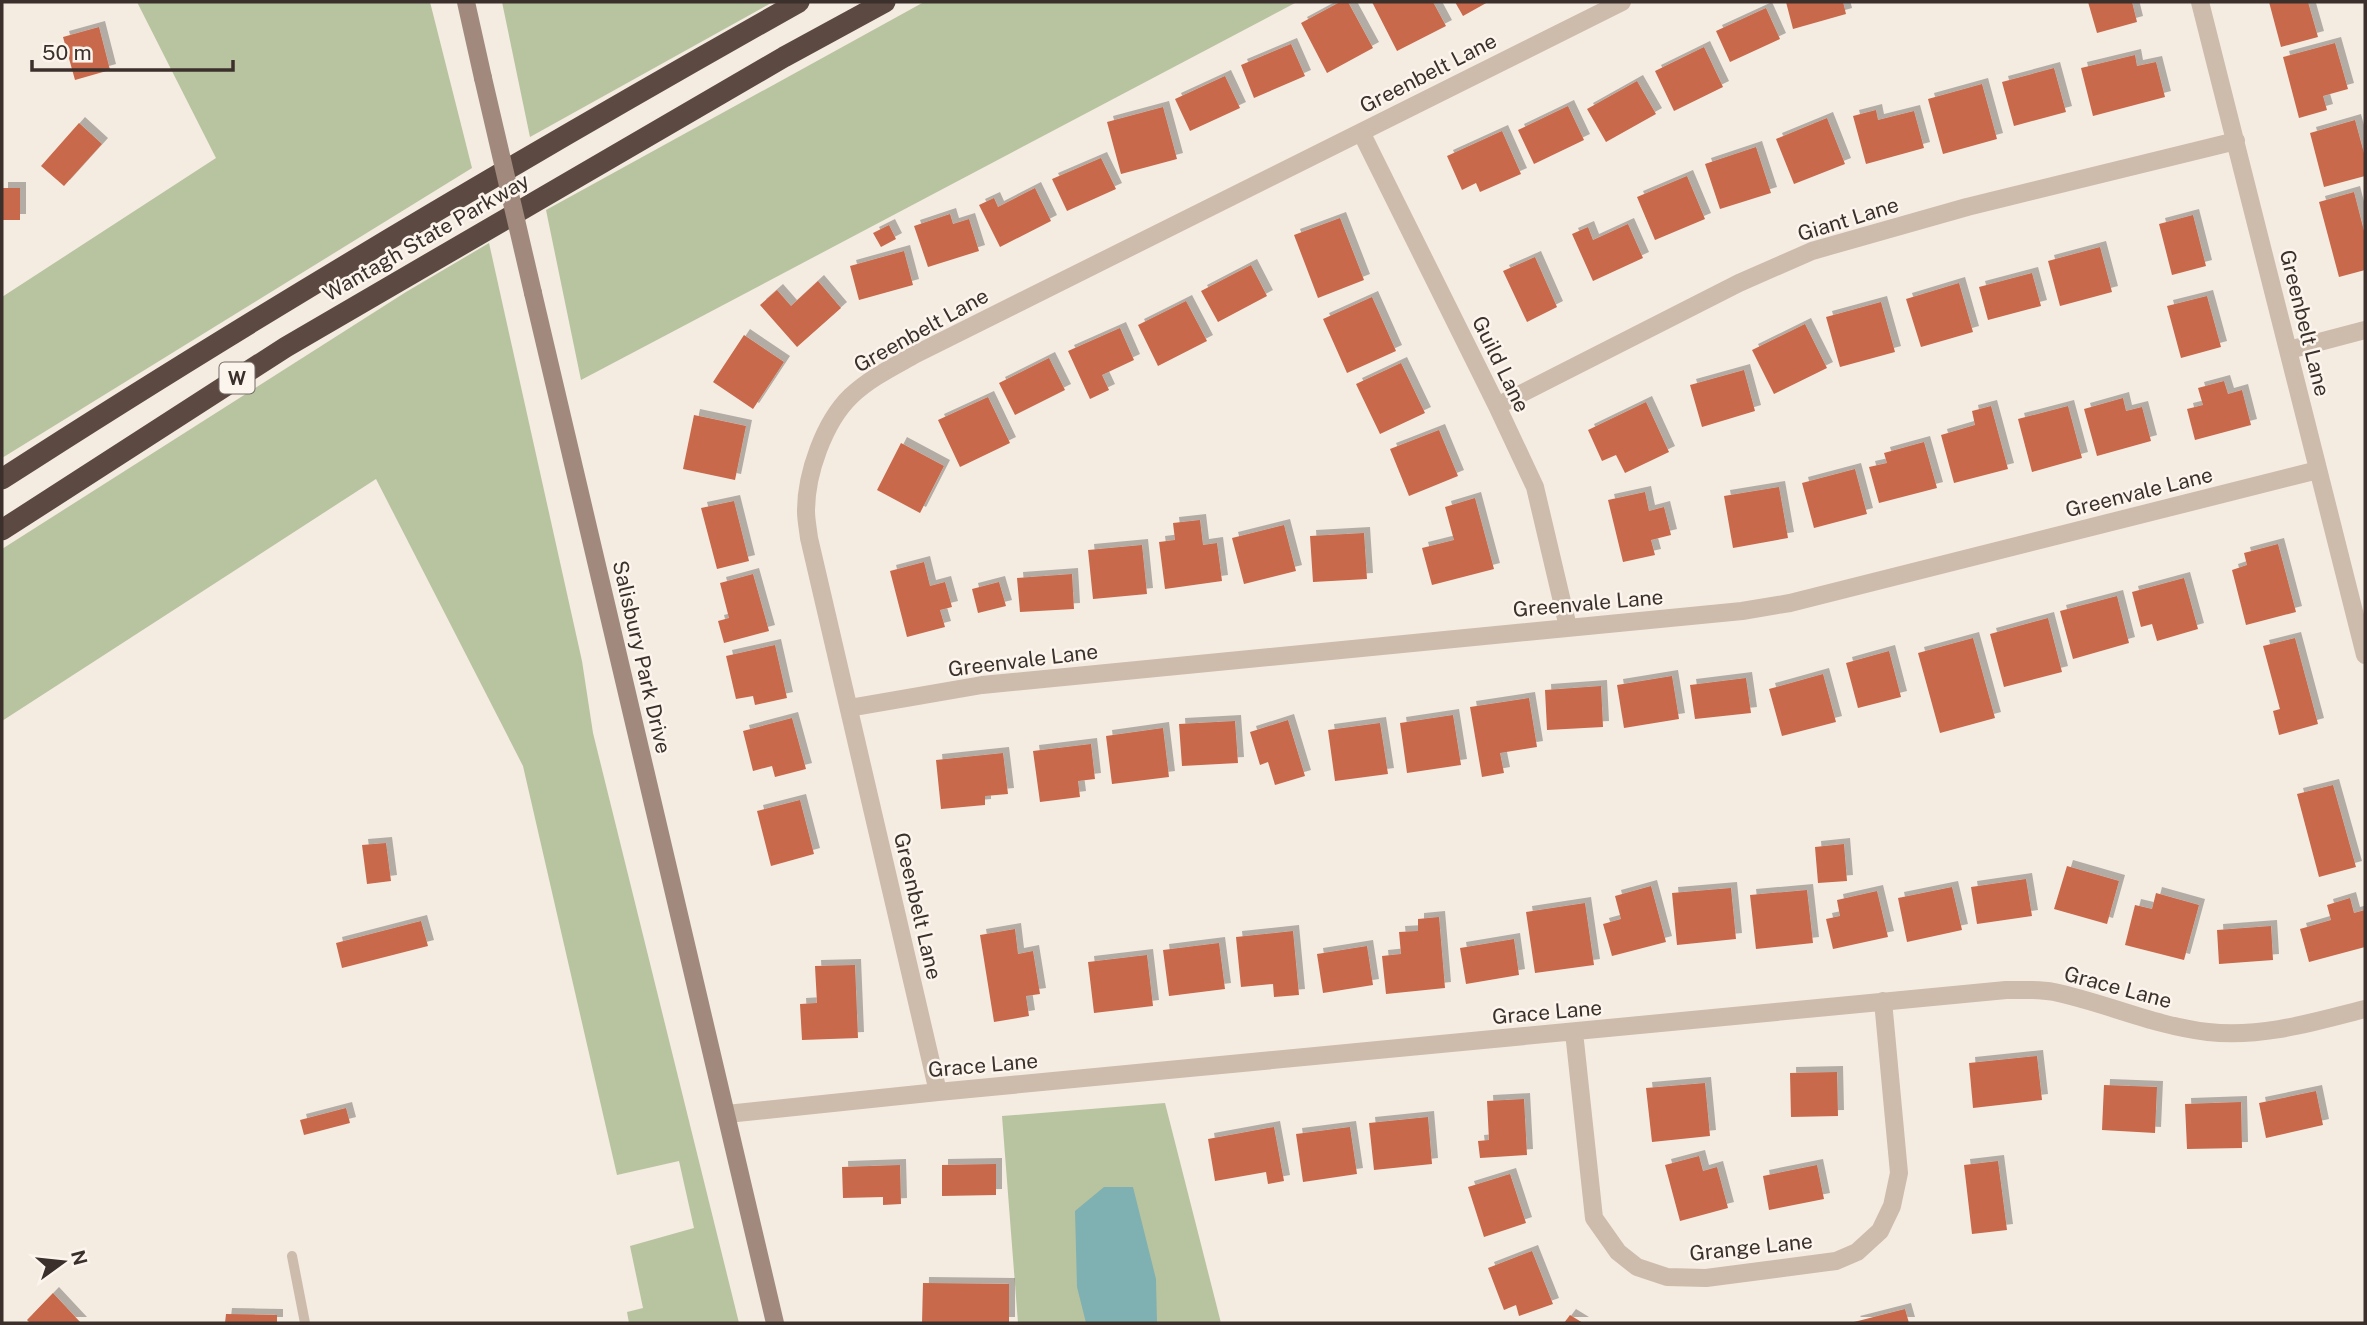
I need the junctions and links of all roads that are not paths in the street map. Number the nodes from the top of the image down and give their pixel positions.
1 (466, 2) edge
2 (799, 2) edge
3 (885, 2) edge
4 (1622, 2) edge
5 (2200, 2) edge
6 (1360, 132) junction
7 (2236, 141) junction
8 (2365, 330) edge
9 (2289, 350) junction
10 (1497, 407) junction
11 (2318, 470) junction
12 (2, 479) edge
13 (2, 530) edge
14 (1568, 627) junction
15 (2365, 655) edge
16 (849, 708) junction
17 (1883, 1001) junction
18 (2365, 1009) edge
19 (1574, 1032) junction
20 (938, 1092) junction
21 (727, 1114) junction
22 (292, 1256) dead end
23 (304, 1323) edge
24 (775, 1323) edge

1 - 21 main road, Salisbury Park Drive, bridge
2 - 12 highway, Wantagh State Parkway / W
3 - 13 highway, Wantagh State Parkway / W
4 - 6 street, Greenbelt Lane
5 - 7 street, Greenbelt Lane
6 - 10 street, Guild Lane
6 - 16 street, Greenbelt Lane
7 - 9 street, Greenbelt Lane
7 - 10 street, Giant Lane
8 - 9 street
9 - 11 street, Greenbelt Lane
10 - 14 street, Guild Lane
11 - 14 street, Greenvale Lane
11 - 15 street, Greenbelt Lane
14 - 16 street, Greenvale Lane
16 - 20 street, Greenbelt Lane
17 - 18 street, Grace Lane
17 - 19 street, Grace Lane
17 - 19 street, Grange Lane
19 - 20 street, Grace Lane
20 - 21 street, Grace Lane
21 - 24 main road, Salisbury Park Drive
22 - 23 lane

